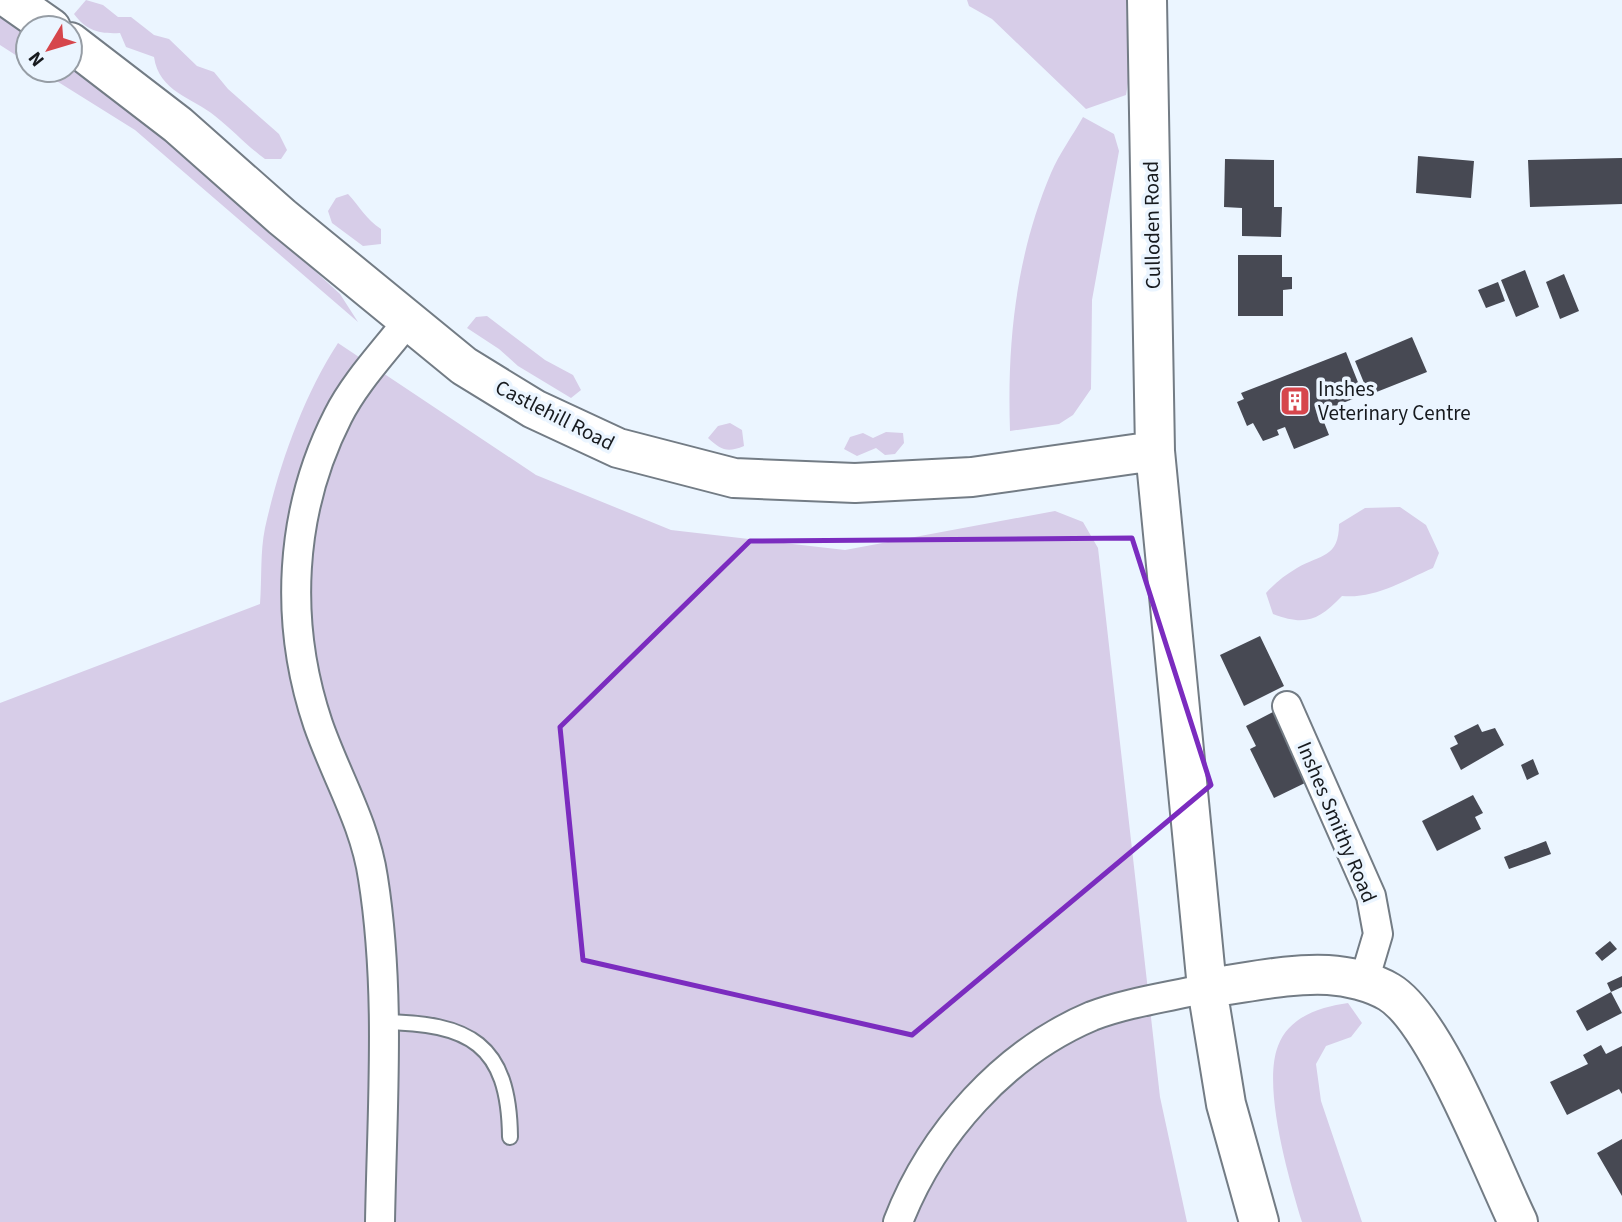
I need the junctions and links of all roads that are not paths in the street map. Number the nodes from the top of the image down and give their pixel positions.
1 (11, 0) edge
2 (1147, 0) edge
3 (31, 14) edge
4 (84, 53) edge
5 (407, 322) junction
6 (1155, 451) junction
7 (1287, 706) dead end
8 (1364, 981) junction
9 (1207, 988) junction
10 (382, 1022) junction
11 (510, 1137) dead end
12 (380, 1222) edge
13 (898, 1222) edge
14 (1259, 1222) edge
15 (1518, 1222) edge

1 - 3 main road
2 - 6 main road, Culloden Road
4 - 5 main road, Castlehill Road
5 - 6 main road, Castlehill Road
5 - 10 street
6 - 9 main road, Culloden Road
7 - 8 street, Inshes Smithy Road
8 - 9 main road
8 - 15 main road
9 - 13 street
9 - 14 main road, Culloden Road
10 - 11 lane
10 - 12 street

